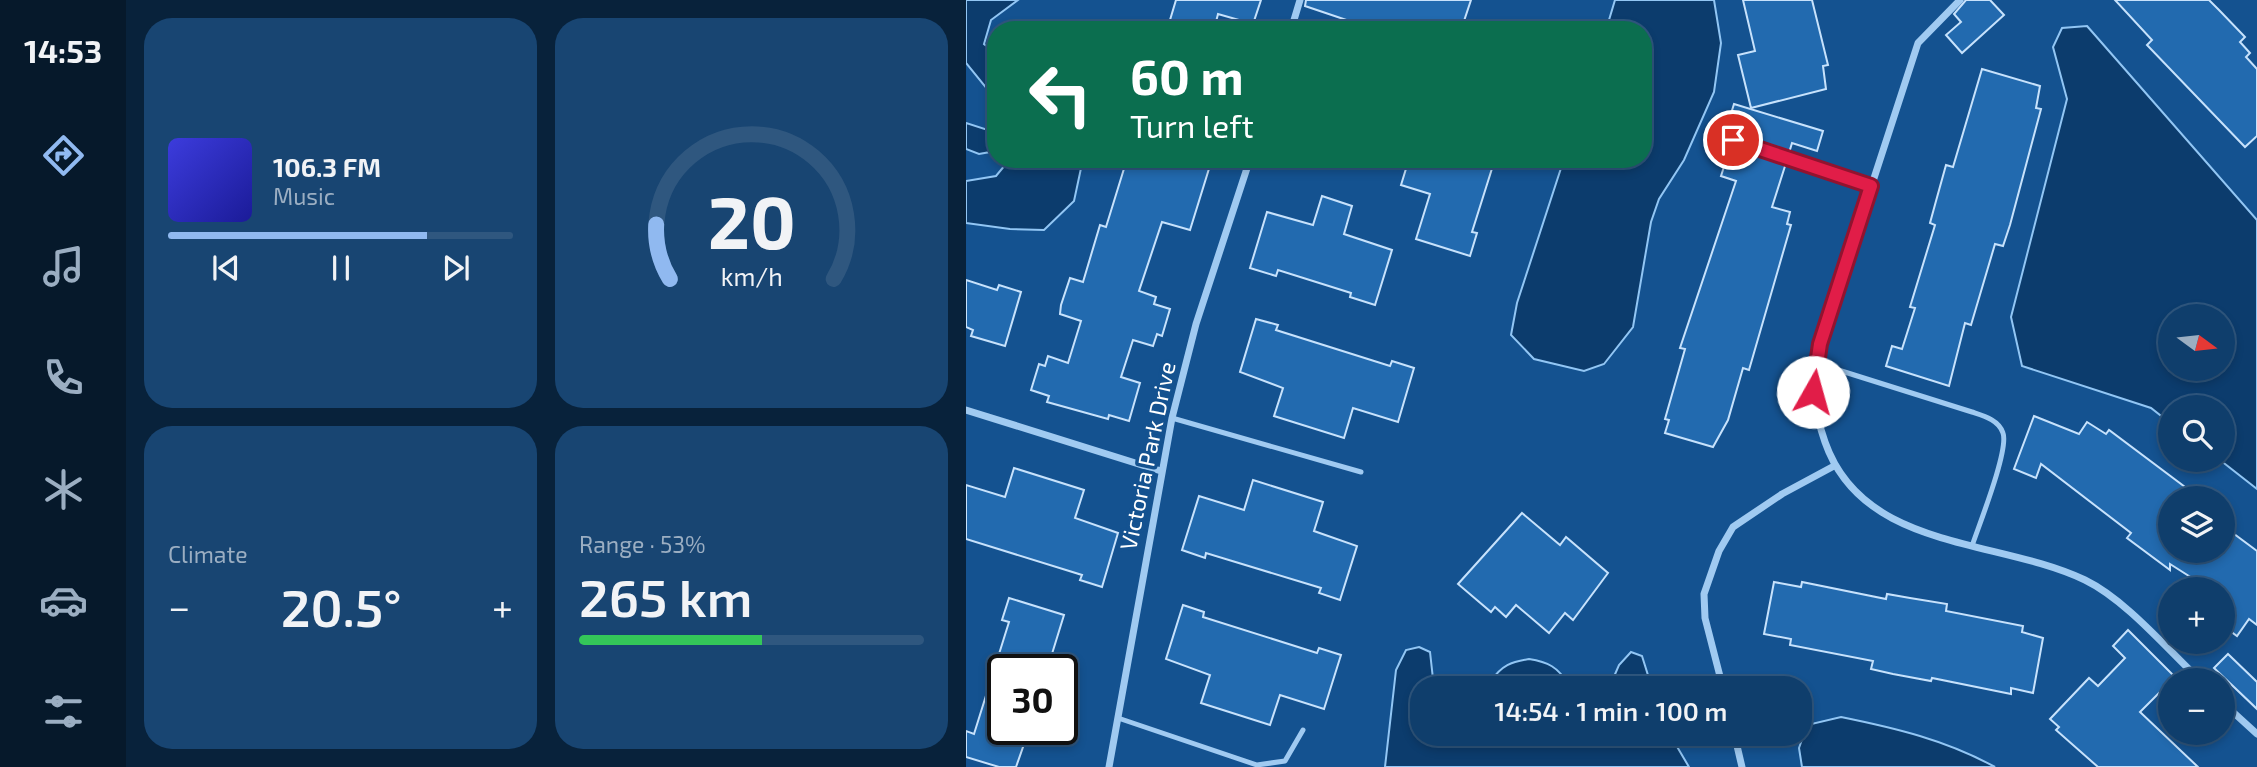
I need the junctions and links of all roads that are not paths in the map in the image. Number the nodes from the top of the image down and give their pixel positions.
1 (1300, 0) edge
2 (1960, 0) edge
3 (1294, 21) edge
4 (1733, 140) dead end
5 (1247, 168) edge
6 (1871, 186) junction
7 (1816, 363) junction
8 (966, 411) edge
9 (1172, 418) junction
10 (1833, 466) junction
11 (1161, 471) junction
12 (1361, 472) dead end
13 (1972, 546) junction
14 (2187, 668) edge
15 (1720, 676) edge
16 (2235, 714) edge
17 (1118, 718) junction
18 (1303, 730) dead end
19 (2257, 734) edge
20 (1737, 746) edge
21 (1109, 767) edge
22 (1742, 767) edge

1 - 3 street
2 - 6 street
4 - 6 lane
5 - 9 street, Victoria Park Drive
6 - 7 street
7 - 10 street
7 - 13 lane
8 - 11 street
9 - 11 street, Victoria Park Drive
9 - 12 lane
10 - 13 street
10 - 15 street
11 - 17 street, Victoria Park Drive
13 - 14 street
16 - 19 street
17 - 18 lane
17 - 21 street, Victoria Park Drive
20 - 22 street

